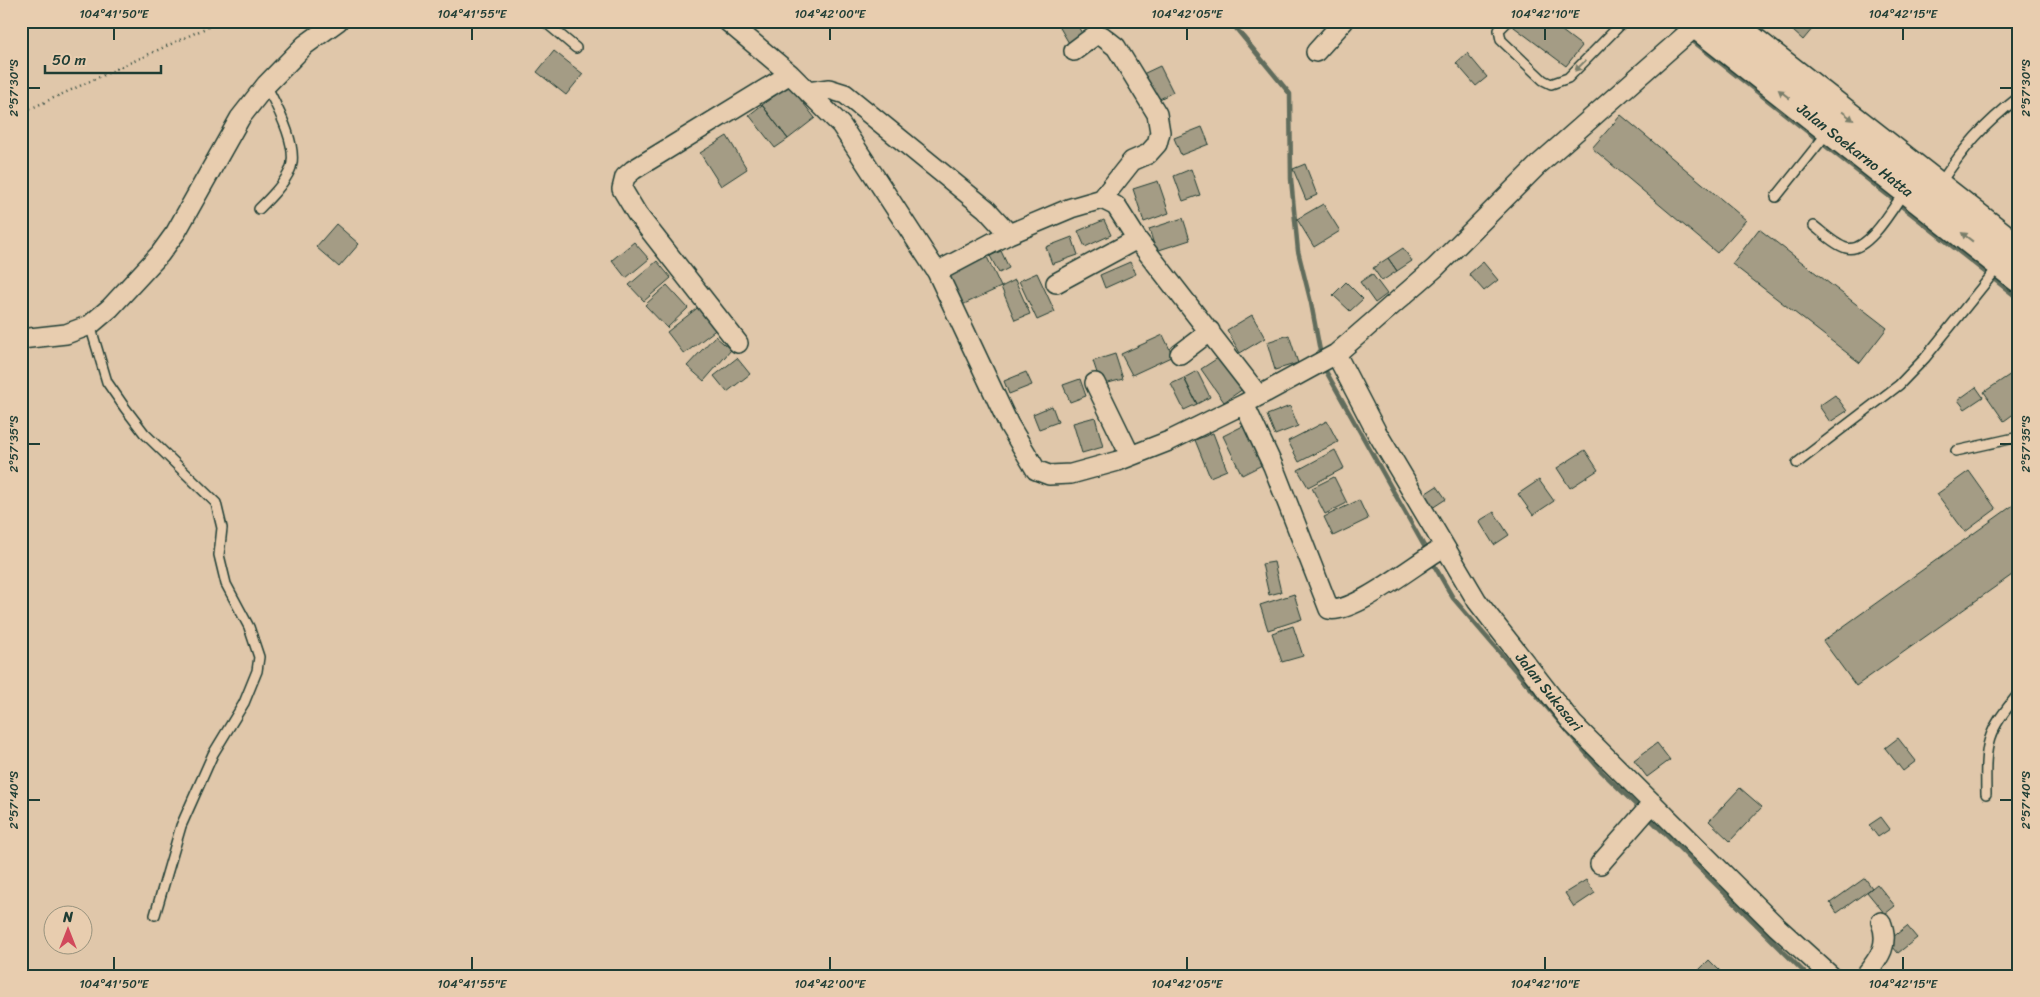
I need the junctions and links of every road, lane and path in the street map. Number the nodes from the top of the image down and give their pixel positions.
1 (221, 21) edge
2 (338, 21) edge
3 (544, 21) edge
4 (727, 21) edge
5 (1344, 21) edge
6 (1624, 21) edge
7 (1727, 21) edge
8 (1507, 22) edge
9 (1693, 26) edge
10 (576, 48) dead end
11 (1074, 51) dead end
12 (1316, 52) dead end
13 (790, 74) junction
14 (266, 85) junction
15 (808, 92) junction
16 (2019, 97) edge
17 (21, 113) edge
18 (1828, 134) junction
19 (1938, 186) junction
20 (1903, 194) junction
21 (1776, 197) dead end
22 (1102, 199) junction
23 (259, 209) dead end
24 (1814, 226) dead end
25 (1009, 234) junction
26 (1138, 239) junction
27 (2008, 266) edge
28 (936, 272) junction
29 (1056, 283) dead end
30 (90, 325) junction
31 (1210, 331) junction
32 (21, 339) edge
33 (738, 343) dead end
34 (1180, 354) dead end
35 (1332, 356) junction
36 (1096, 383) dead end
37 (1251, 400) junction
38 (2019, 436) edge
39 (1956, 451) dead end
40 (1130, 455) junction
41 (1797, 463) dead end
42 (1440, 549) junction
43 (2019, 693) edge
44 (1986, 794) dead end
45 (1652, 805) junction
46 (1600, 864) dead end
47 (155, 915) dead end
48 (1881, 922) dead end
49 (1831, 976) edge
50 (1865, 976) edge

1 - 17 path
2 - 14 street
3 - 10 lane
4 - 13 street
5 - 12 street
6 -> 8 lane
7 -> 19 highway, Jalan Soekarno Hatta
18 -> 9 highway, Jalan Soekarno Hatta
9 - 35 street
11 - 22 street
13 - 15 street
13 - 33 street
14 - 23 lane
14 - 30 street
15 - 25 street
15 - 28 street
16 - 19 lane
18 - 20 highway, Jalan Soekarno Hatta
18 - 21 lane
19 - 27 highway, Jalan Soekarno Hatta
20 - 24 lane
27 -> 20 highway, Jalan Soekarno Hatta
22 - 25 street
22 - 26 street
25 - 28 street
26 - 29 street
26 - 31 street
27 - 41 lane
28 - 40 street
30 - 32 street
30 - 47 lane
31 - 34 street
31 - 37 street
35 - 37 street
35 - 42 street, Jalan Sukasari
36 - 40 street
37 - 40 street
37 - 42 street
38 - 39 lane
42 - 45 street, Jalan Sukasari
43 - 44 lane
45 - 46 street
45 - 49 street, Jalan Sukasari
48 - 50 street

